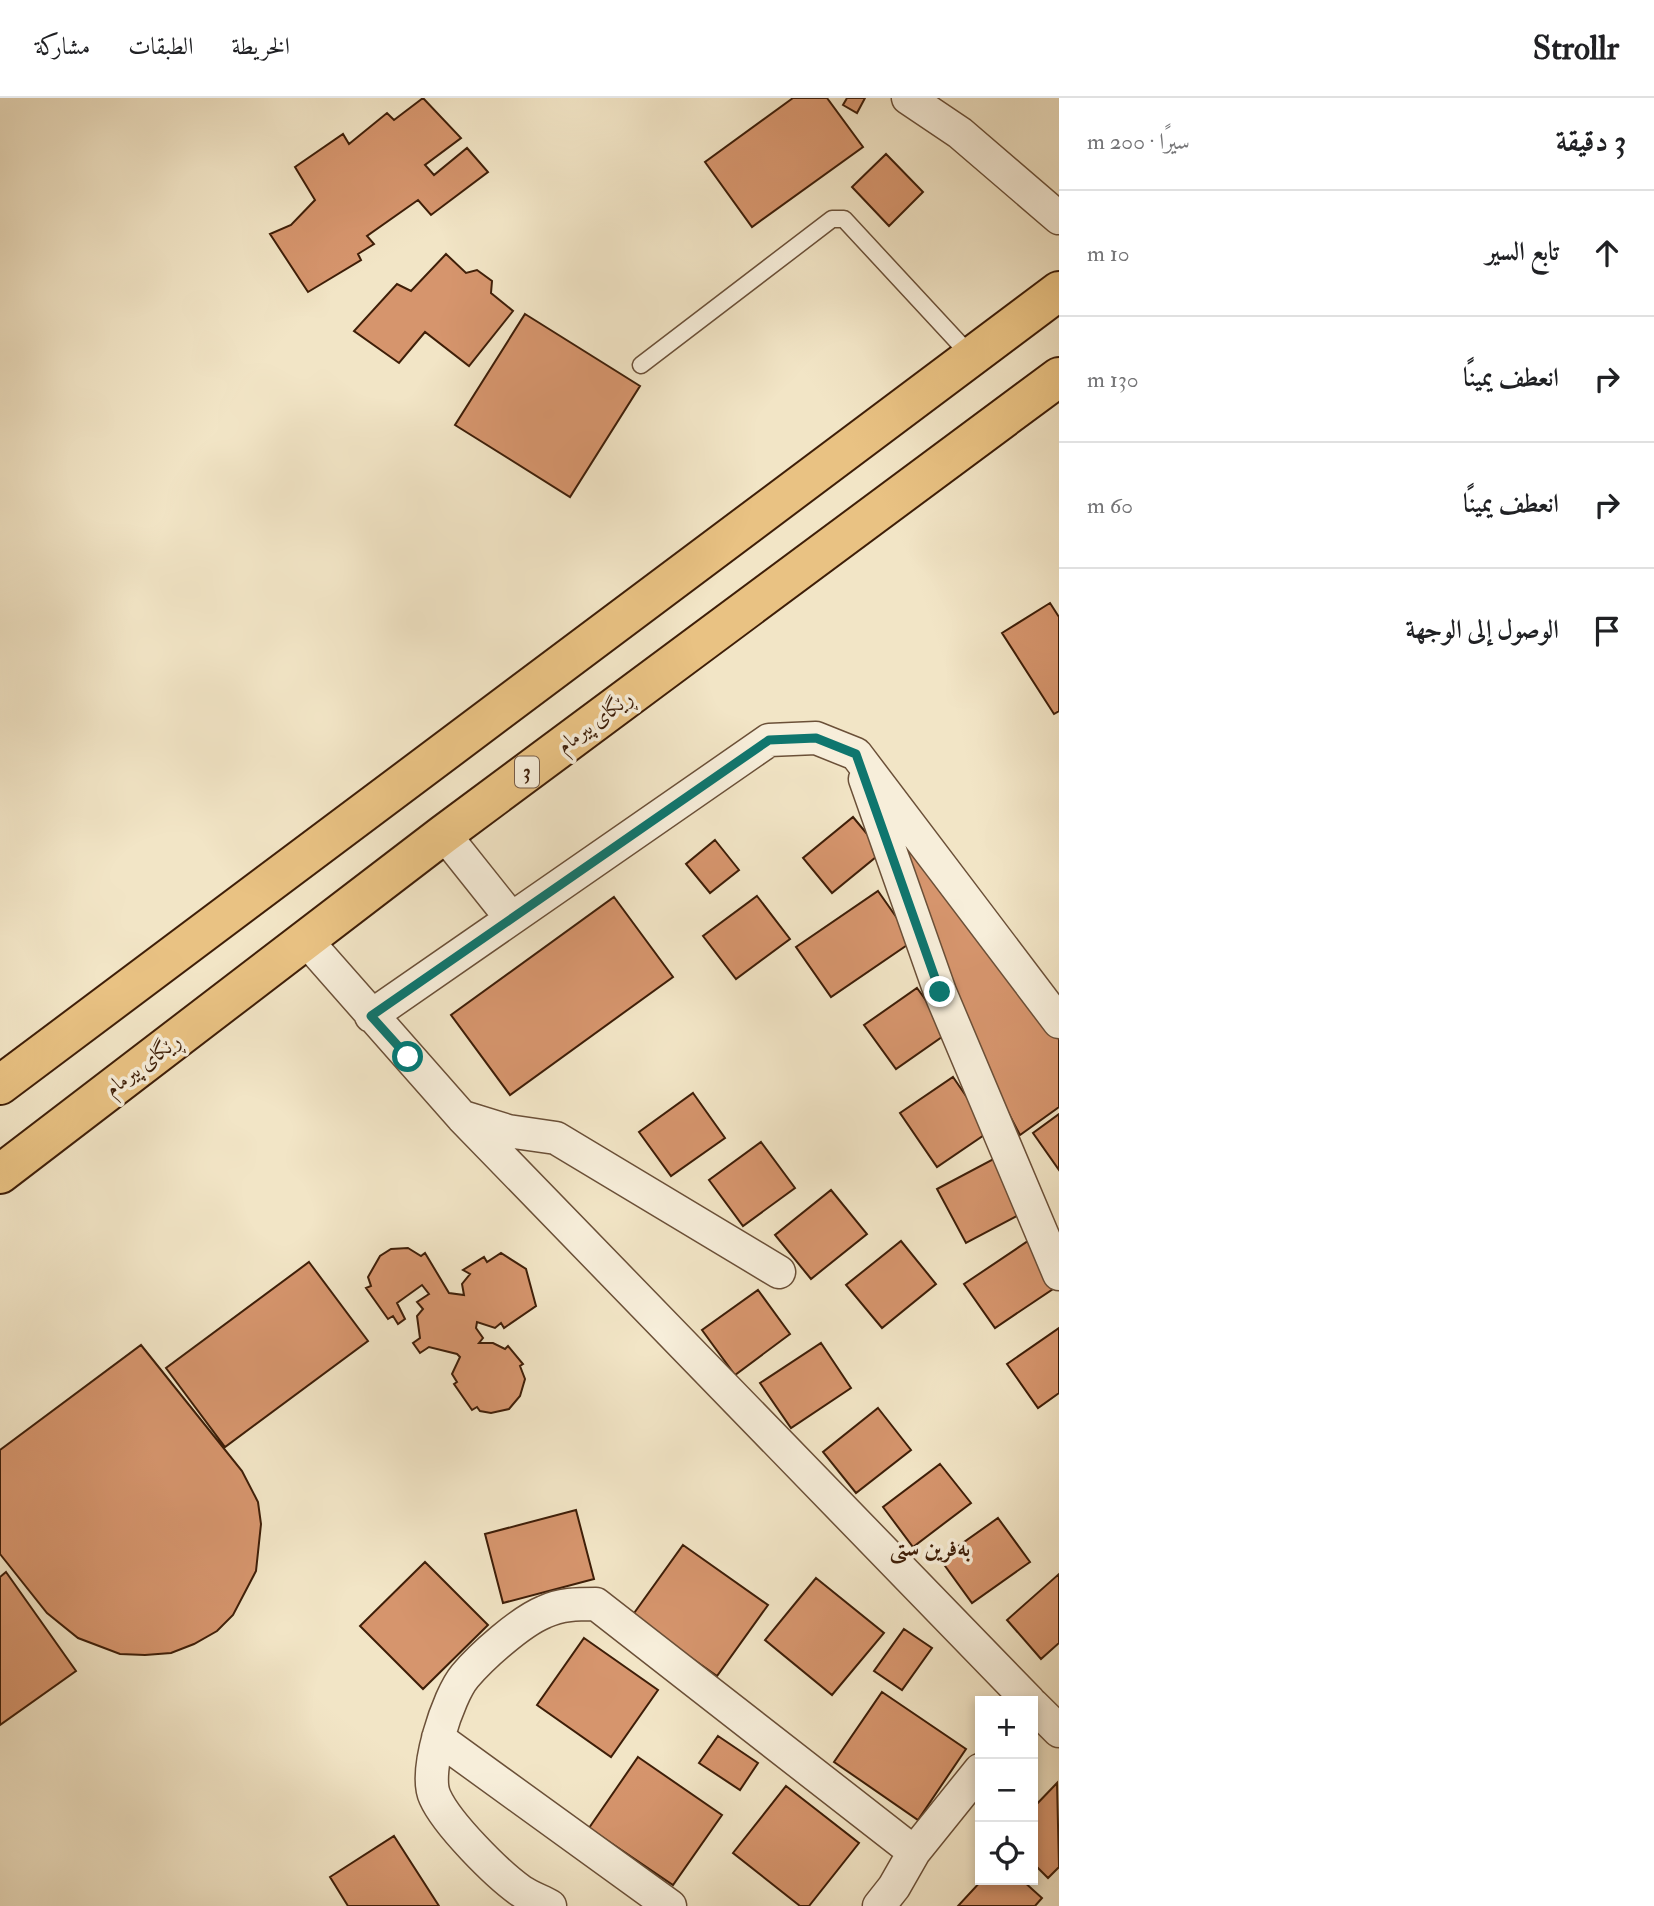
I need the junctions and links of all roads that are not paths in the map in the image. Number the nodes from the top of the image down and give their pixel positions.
1 (908, 98) edge
2 (1059, 218) edge
3 (1059, 291) edge
4 (971, 356) junction
5 (641, 365) dead end
6 (1059, 377) edge
7 (856, 754) junction
8 (444, 834) junction
9 (511, 918) junction
10 (306, 940) junction
11 (371, 1016) junction
12 (1059, 1022) edge
13 (0, 1085) edge
14 (462, 1117) junction
15 (0, 1174) edge
16 (779, 1272) dead end
17 (1059, 1274) edge
18 (1024, 1696) edge
19 (1038, 1711) edge
20 (1059, 1731) edge
21 (438, 1738) junction
22 (975, 1776) edge
23 (914, 1852) junction
24 (895, 1900) edge
25 (666, 1905) edge
26 (550, 1906) edge

1 - 2 street
3 - 4 highway
4 - 5 lane
4 - 13 highway
6 - 8 highway, ڕێگای پیرمام / 3
7 - 9 street
7 - 12 street
7 - 17 street
8 - 9 street
8 - 10 highway, ڕێگای پیرمام / 3
9 - 11 street
10 - 11 street
10 - 15 highway, ڕێگای پیرمام / 3
11 - 14 street
14 - 16 street
14 - 18 street
19 - 20 street
21 - 23 street
21 - 25 street
21 - 26 street
22 - 23 street
23 - 24 street

